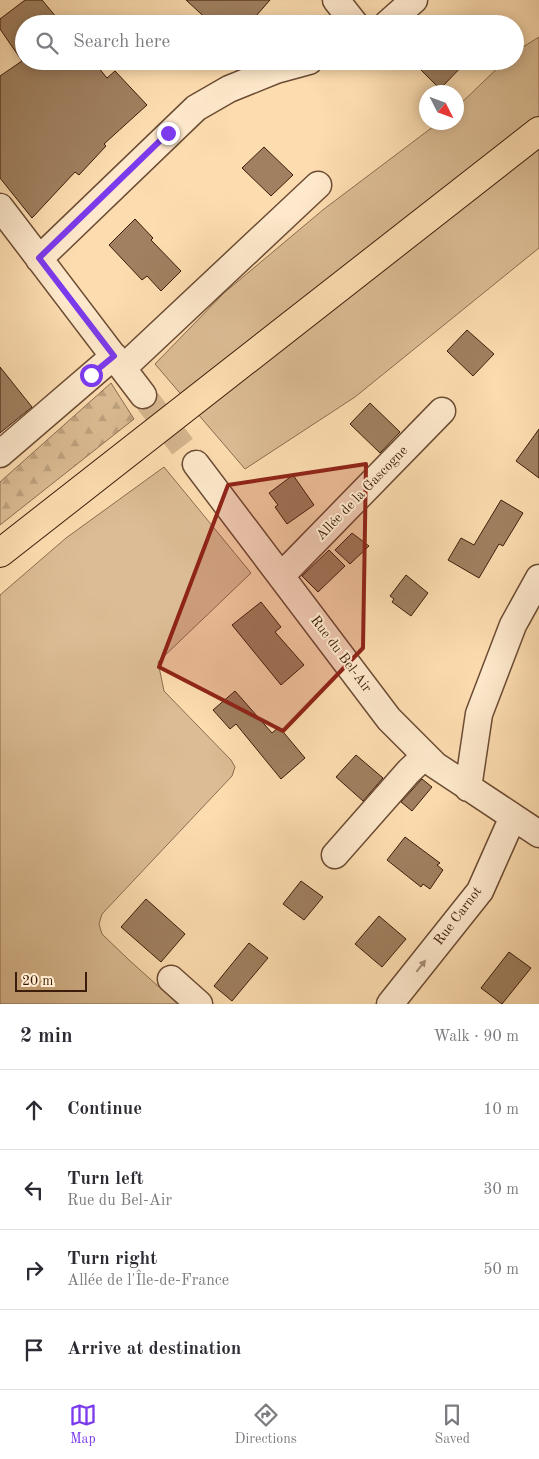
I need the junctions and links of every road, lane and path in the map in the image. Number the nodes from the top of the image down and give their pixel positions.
1 (336, 0) edge
2 (414, 0) edge
3 (348, 15) edge
4 (397, 15) edge
5 (276, 70) edge
6 (539, 131) edge
7 (318, 185) dead end
8 (0, 207) edge
9 (8, 236) edge
10 (39, 258) junction
11 (119, 362) junction
12 (143, 395) tunnel mouth
13 (442, 411) dead end
14 (0, 454) edge
15 (196, 464) tunnel mouth
16 (0, 553) edge
17 (282, 576) junction
18 (539, 578) edge
19 (424, 757) junction
20 (468, 788) junction
21 (512, 818) junction
22 (539, 834) edge
23 (335, 855) dead end
24 (171, 979) dead end
25 (199, 1004) edge
26 (390, 1004) edge

1 - 3 street
2 - 4 street
5 - 10 street
6 - 16 main road
7 - 11 street
8 - 9 street
9 - 10 street
10 - 11 street
11 - 12 street
11 - 14 street
13 - 17 street, Allée de la Gascogne
15 - 17 street, Rue du Bel-Air
17 - 19 street, Rue du Bel-Air
18 - 20 street
19 - 20 street, Rue du Bel-Air
19 - 23 street
20 - 21 street, Rue du Bel-Air
21 - 22 street, Rue du Bel-Air
26 -> 21 street, Rue Carnot
24 - 25 street

